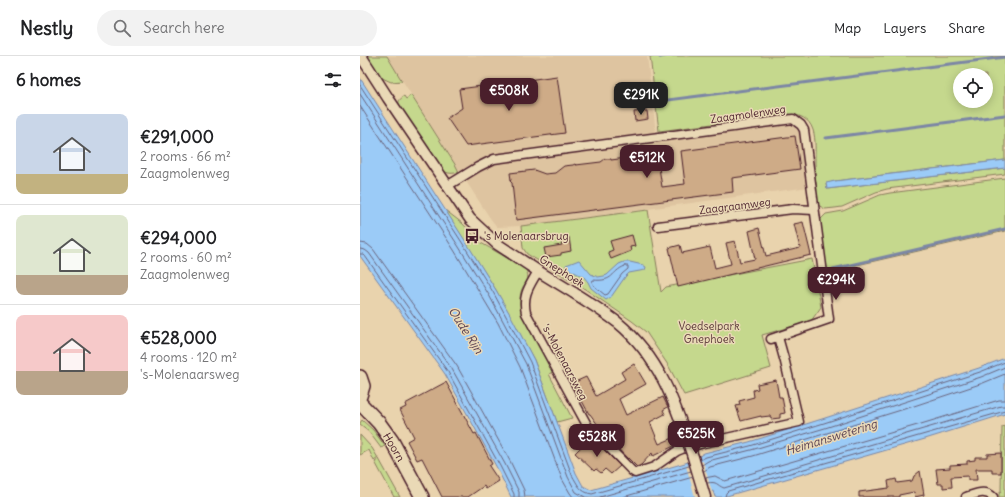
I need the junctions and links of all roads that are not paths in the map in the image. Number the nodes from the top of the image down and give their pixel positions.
1 (361, 56) edge
2 (447, 186) junction
3 (814, 210) junction
4 (658, 226) dead end
5 (538, 271) junction
6 (774, 338) joint
7 (360, 377) edge
8 (360, 396) edge
9 (360, 403) edge
10 (422, 496) edge
11 (705, 497) edge
12 (966, 497) edge
13 (993, 497) edge

1 - 2 street, Gnephoek
2 - 3 street, Zaagmolenweg
2 - 5 street, Gnephoek
3 - 4 street, Zaagraamweg
3 - 6 street, Zaagmolenweg
5 - 6 street, 's-Molenaarsweg
5 - 11 street, Gnephoek, bridge
7 - 8 main road
9 - 10 main road, Hoorn
12 - 13 street

